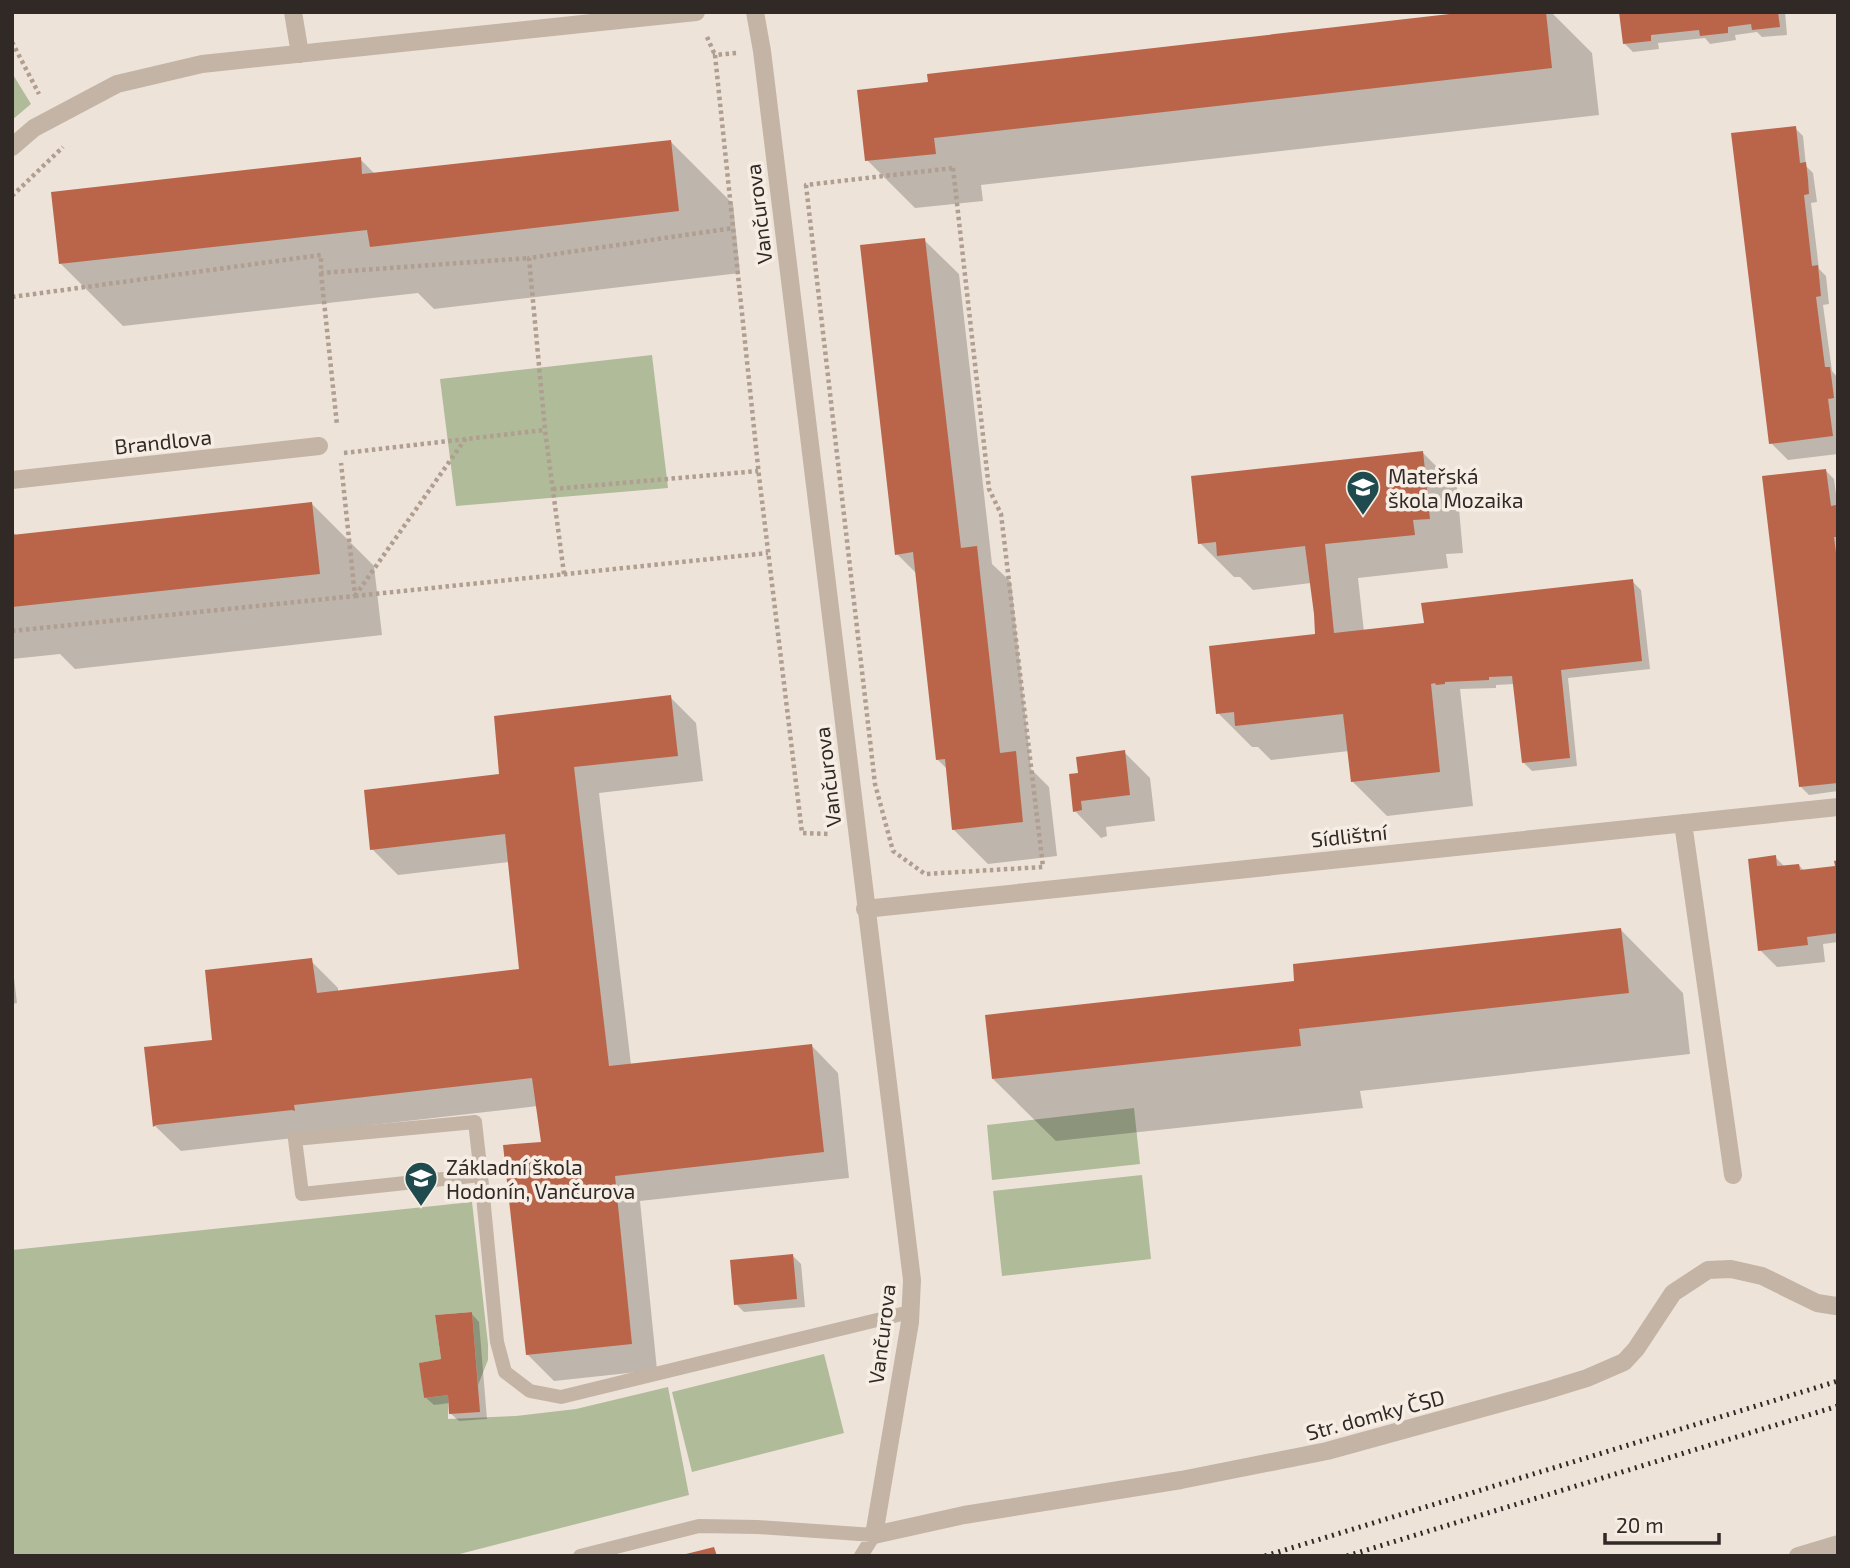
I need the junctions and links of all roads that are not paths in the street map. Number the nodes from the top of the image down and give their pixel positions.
1 (293, 12) edge
2 (755, 12) edge
3 (699, 20) edge
4 (300, 54) junction
5 (12, 147) edge
6 (319, 446) road end
7 (12, 480) edge
8 (1838, 807) edge
9 (1684, 823) junction
10 (865, 909) junction
11 (481, 1175) junction
12 (1732, 1175) dead end
13 (1836, 1306) dead end
14 (910, 1312) junction
15 (874, 1535) junction
16 (1838, 1544) edge
17 (580, 1556) edge
18 (862, 1556) edge
19 (1798, 1556) edge

1 - 4 street
2 - 10 street, Vančurova
3 - 4 street
4 - 5 street
6 - 7 street, Brandlova
8 - 9 street, Sídlištní
9 - 10 street, Sídlištní
9 - 12 street
10 - 14 street, Vančurova
11 - 11 lane
11 - 14 lane
13 - 15 street, Str. domky ČSD
14 - 15 street, Vančurova
15 - 17 lane
15 - 18 lane
16 - 19 street

